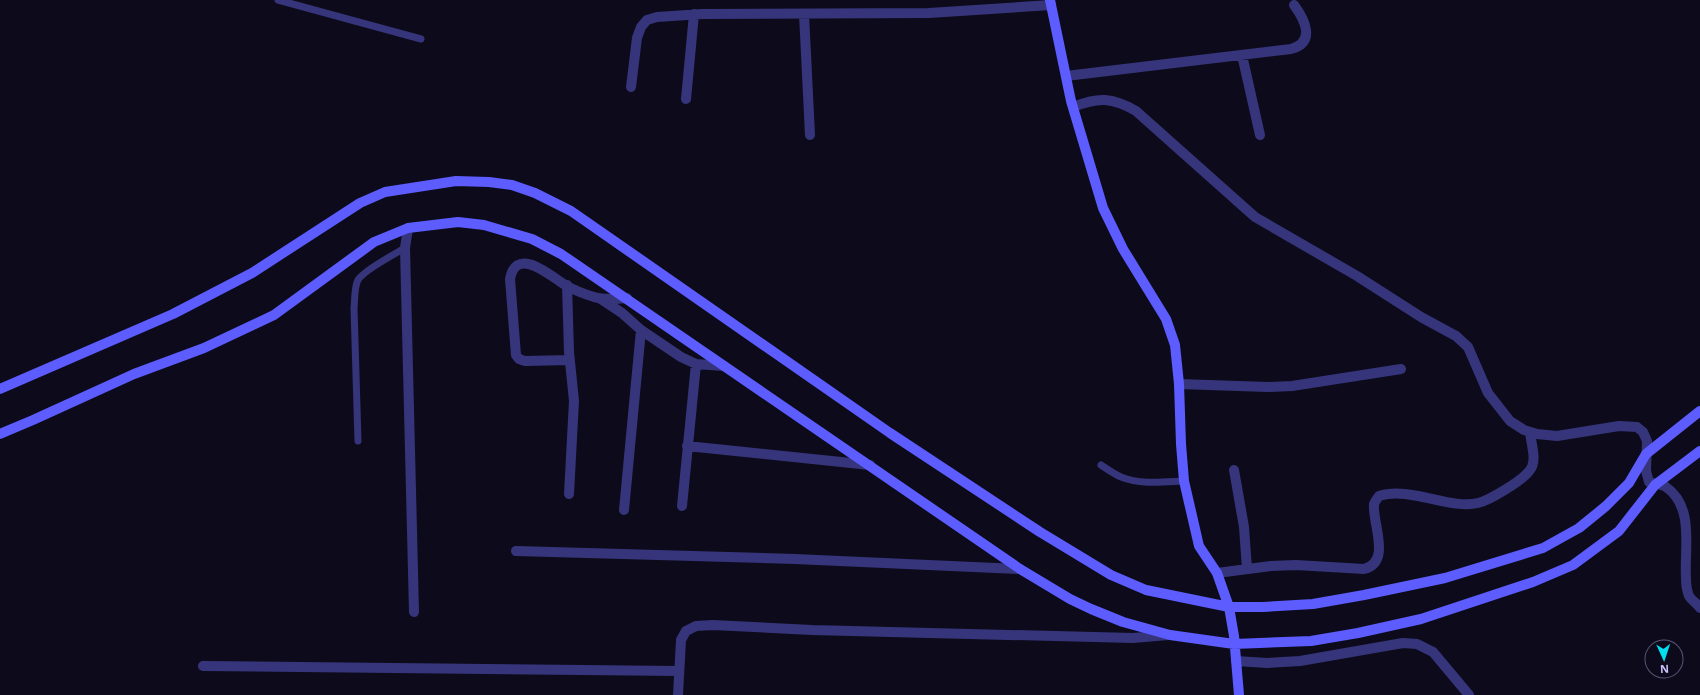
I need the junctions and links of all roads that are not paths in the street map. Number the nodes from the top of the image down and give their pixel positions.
1 (278, 0) edge
2 (1050, 2) edge
3 (1294, 5) dead end
4 (694, 14) junction
5 (804, 14) junction
6 (421, 39) dead end
7 (1242, 55) junction
8 (1066, 76) junction
9 (631, 86) dead end
10 (686, 99) dead end
11 (1072, 107) junction
12 (810, 135) dead end
13 (1260, 135) dead end
14 (408, 228) junction
15 (405, 248) junction
16 (567, 286) junction
17 (601, 298) junction
18 (627, 298) junction
19 (641, 330) junction
20 (570, 360) junction
21 (696, 364) junction
22 (724, 366) junction
23 (1401, 369) dead end
24 (1179, 384) junction
25 (0, 389) edge
26 (1700, 411) edge
27 (1530, 433) junction
28 (0, 434) edge
29 (358, 441) dead end
30 (687, 446) junction
31 (1700, 451) edge
32 (1646, 454) junction
33 (1696, 458) edge
34 (870, 465) junction
35 (1101, 465) dead end
36 (1234, 470) dead end
37 (1184, 481) junction
38 (1655, 484) junction
39 (569, 494) dead end
40 (682, 506) dead end
41 (624, 510) dead end
42 (516, 552) dead end
43 (1020, 569) junction
44 (1247, 569) junction
45 (1217, 573) junction
46 (1700, 608) edge
47 (1230, 609) junction
48 (414, 612) dead end
49 (1170, 634) junction
50 (1234, 640) junction
51 (1236, 661) junction
52 (203, 666) dead end
53 (679, 671) junction
54 (678, 695) edge
55 (1239, 695) edge
56 (1469, 695) edge

1 - 6 lane
2 - 5 street
2 - 8 street
3 - 7 street
4 - 5 street
4 - 9 street
4 - 10 street
5 - 12 street
7 - 8 street
7 - 13 street
8 - 11 street
11 - 24 street
11 - 27 street
14 - 15 street
14 - 18 street
14 - 28 street
15 - 29 lane
15 - 48 street
16 - 17 street
16 - 20 street
16 - 20 street
17 - 18 street
17 - 19 street
18 - 22 street
19 - 21 street
19 - 41 street
20 - 39 street
21 - 22 street
21 - 30 street
22 - 34 street
23 - 24 street
24 - 37 street
25 - 47 street
26 - 32 street
27 - 32 street
27 - 44 street
30 - 34 street
30 - 40 street
31 - 33 street
32 - 38 street
32 - 47 street
33 - 38 street
34 - 43 street
35 - 37 lane
36 - 44 street
37 - 45 street
38 - 46 street
38 - 50 street
42 - 43 street
43 - 49 street
44 - 45 street
45 - 47 street
47 - 50 street
49 - 50 street
49 - 53 street
50 - 51 street
51 - 55 street
51 - 56 street
52 - 53 street
53 - 54 street

